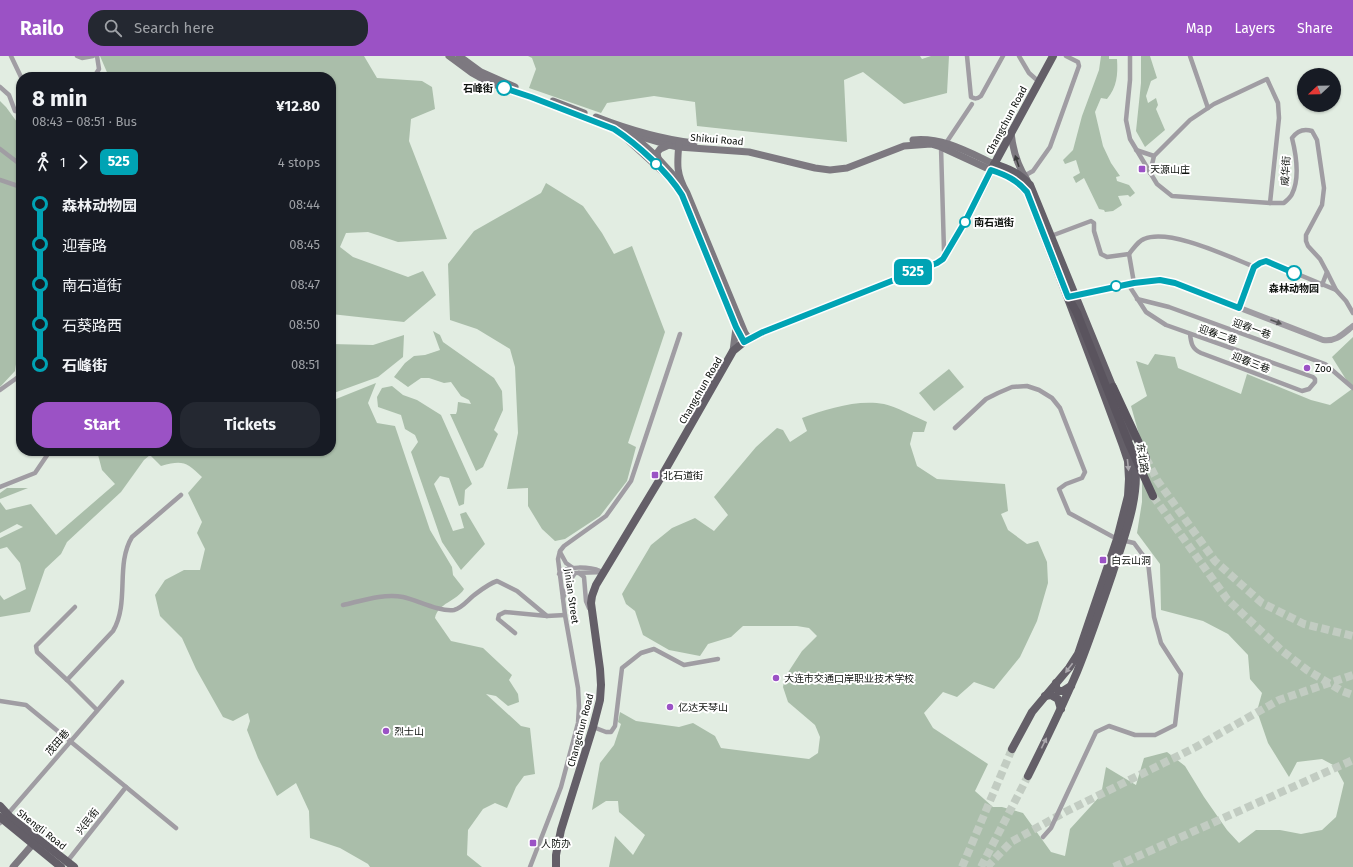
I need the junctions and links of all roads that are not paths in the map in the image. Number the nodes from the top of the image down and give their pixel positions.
1 (11, 56) edge
2 (77, 56) edge
3 (93, 56) edge
4 (97, 56) edge
5 (449, 56) edge
6 (459, 56) edge
7 (968, 56) edge
8 (1003, 56) edge
9 (1019, 56) edge
10 (1052, 56) edge
11 (1066, 56) edge
12 (1130, 56) edge
13 (1190, 56) edge
14 (19, 72) edge
15 (97, 72) edge
16 (1038, 81) junction
17 (0, 88) edge
18 (972, 104) dead end
19 (1208, 108) junction
20 (16, 111) edge
21 (617, 128) junction
22 (1011, 133) junction
23 (633, 135) junction
24 (675, 144) junction
25 (944, 145) junction
26 (0, 149) edge
27 (1136, 150) junction
28 (1154, 156) junction
29 (658, 158) junction
30 (16, 161) edge
31 (992, 167) junction
32 (668, 169) junction
33 (1150, 173) junction
34 (1024, 176) junction
35 (0, 180) edge
36 (681, 183) junction
37 (16, 185) edge
38 (1030, 185) junction
39 (1270, 203) junction
40 (1051, 236) junction
41 (944, 251) dead end
42 (1129, 254) junction
43 (1254, 267) junction
44 (1327, 272) junction
45 (1131, 283) junction
46 (1322, 285) junction
47 (1336, 290) junction
48 (1072, 296) junction
49 (1137, 299) junction
50 (1239, 308) junction
51 (1352, 308) edge
52 (1353, 313) edge
53 (1353, 326) edge
54 (736, 327) junction
55 (680, 334) dead end
56 (1190, 334) junction
57 (746, 338) junction
58 (733, 351) junction
59 (16, 379) edge
60 (1315, 382) joint
61 (1113, 387) junction
62 (1353, 388) edge
63 (0, 390) edge
64 (955, 428) dead end
65 (47, 456) edge
66 (1146, 458) tunnel mouth
67 (0, 487) edge
68 (181, 494) dead end
69 (1153, 496) tunnel mouth
70 (1120, 539) junction
71 (560, 552) junction
72 (574, 568) junction
73 (602, 572) junction
74 (580, 573) junction
75 (559, 574) junction
76 (562, 599) junction
77 (342, 605) dead end
78 (75, 607) dead end
79 (592, 612) junction
80 (565, 615) junction
81 (547, 616) junction
82 (515, 633) dead end
83 (718, 659) dead end
84 (67, 680) junction
85 (122, 682) dead end
86 (1056, 683) junction
87 (1071, 686) junction
88 (1045, 696) junction
89 (0, 701) edge
90 (1061, 709) junction
91 (97, 710) junction
92 (593, 727) junction
93 (70, 741) junction
94 (1012, 749) tunnel mouth
95 (1028, 776) tunnel mouth
96 (126, 787) junction
97 (0, 806) edge
98 (2, 819) edge
99 (176, 828) dead end
100 (1044, 837) dead end
101 (33, 844) junction
102 (64, 865) edge
103 (13, 867) edge
104 (74, 867) edge
105 (530, 867) edge
106 (556, 867) edge

1 - 14 street
2 - 3 street
4 - 15 street
5 - 21 main road, Shikui Road
6 - 21 main road, Shikui Road
7 - 8 street
9 - 16 street
10 - 16 main road, Changchun Road
11 - 34 street
12 - 27 street, 威华街
13 - 19 street
16 - 22 main road, Changchun Road
17 - 20 street
18 - 25 street
19 - 28 street
19 - 39 street
21 - 23 main road, Shikui Road
21 - 24 main road, Shikui Road
21 - 54 main road
22 - 31 main road, Changchun Road
34 -> 22 main road
23 - 24 main road, Shikui Road
23 - 29 main road
24 - 25 main road, Shikui Road
24 - 29 main road
24 - 32 main road
24 - 36 main road
25 - 31 main road, Shikui Road
25 - 41 street
26 - 30 street
27 - 28 street
27 - 33 street, 威华街
28 - 33 street
29 - 32 main road
31 - 38 main road, 东北路
31 - 48 main road, 东北路
31 - 57 main road, Changchun Road
32 - 36 main road
33 - 39 street, 威华街
34 - 38 main road
35 - 37 street
36 - 57 main road
38 - 40 main road, 东北路
39 - 44 street, 威华街
40 - 42 street
40 - 48 main road, 东北路
42 - 43 street
42 - 45 street
43 - 46 street
43 - 50 street
44 - 46 street
44 - 47 street, 威华街
45 - 48 street
45 - 49 street, 迎春二巷
45 - 50 street
46 - 47 street
47 - 51 street, 威华街
48 - 61 main road, 东北路
48 - 69 highway, bridge
48 -> 70 main road, 东北路
49 - 56 street, 迎春二巷
49 - 62 street, 迎春一巷
50 -> 53 street
51 - 52 street, 威华街
54 - 57 main road
54 - 58 main road
55 - 71 street
56 - 60 street, 迎春二巷
56 - 60 street, 迎春三巷
57 - 58 main road, Changchun Road
58 - 73 main road, Changchun Road
59 - 63 street
61 - 66 highway
61 - 70 main road, 东北路
64 - 70 street
65 - 67 street
68 - 84 street
70 -> 86 main road, 东北路
70 - 87 main road, 东北路
70 - 100 street
71 - 72 street
71 - 75 street, Jinian Street
72 - 73 street
72 - 75 street
73 - 74 street
73 - 79 main road, Changchun Road
74 - 76 street
74 - 79 street
75 - 76 street, Jinian Street
76 - 80 street, Jinian Street
77 - 81 street
78 - 84 street
79 - 92 main road, Changchun Road
80 - 81 street
80 - 105 street, Jinian Street
81 - 82 street
83 - 92 street
84 - 91 street
85 - 91 street, 茂田巷
86 - 87 main road
86 - 88 main road, 东北路
87 - 90 main road, 东北路
88 - 90 main road
88 - 94 main road, 东北路
89 - 93 street
95 -> 90 main road, 东北路
91 - 93 street, 茂田巷
92 - 106 main road, Changchun Road
93 - 96 street
93 - 98 street, 茂田巷
96 - 99 street
96 - 102 street, 兴民街
97 - 98 main road, Shengli Road
98 - 101 main road, Shengli Road
98 - 102 main road, Shengli Road
101 - 102 main road, Shengli Road
101 - 103 main road
102 - 104 main road, Shengli Road

